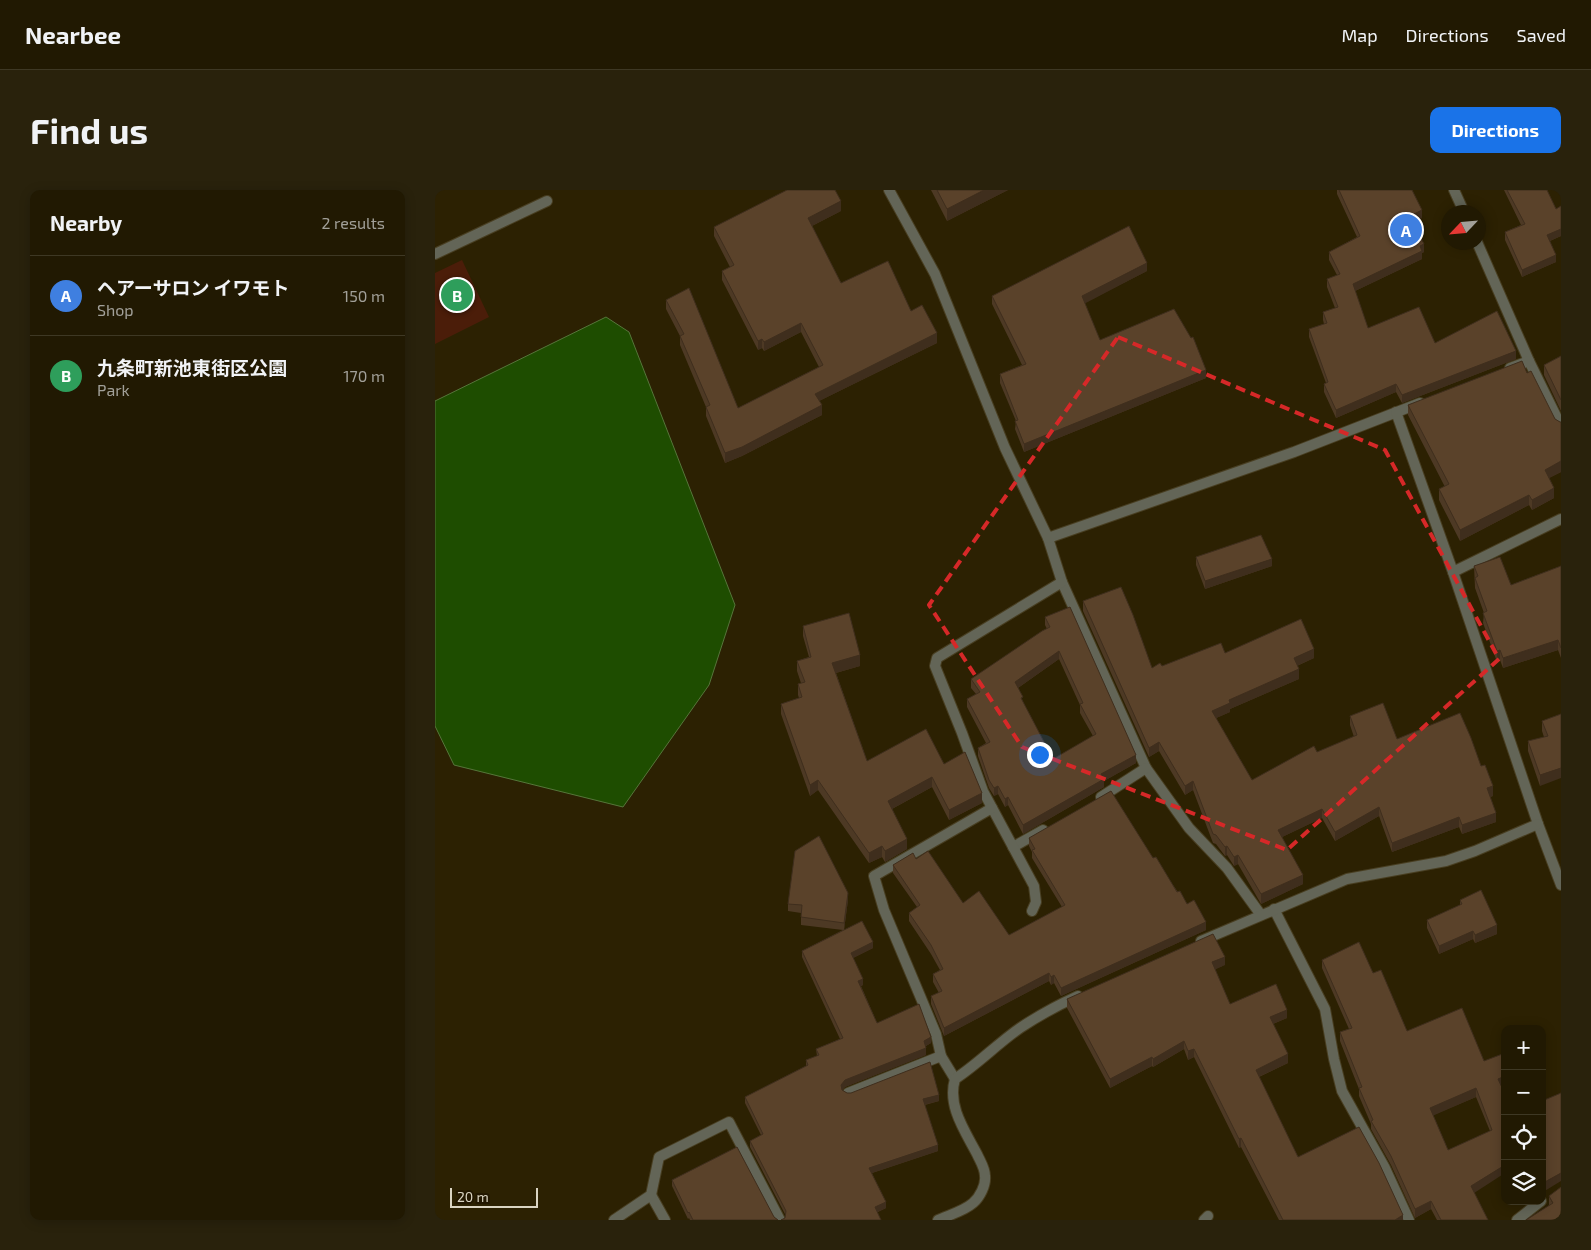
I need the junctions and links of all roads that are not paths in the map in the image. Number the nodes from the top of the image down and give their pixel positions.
1 (889, 190) edge
2 (1454, 190) edge
3 (547, 201) dead end
4 (1461, 205) edge
5 (1480, 250) edge
6 (435, 254) edge
7 (1529, 361) junction
8 (1502, 372) edge
9 (1431, 399) edge
10 (1396, 412) junction
11 (1561, 426) edge
12 (1561, 519) edge
13 (1048, 538) junction
14 (1453, 572) junction
15 (1062, 582) junction
16 (1146, 768) junction
17 (1094, 801) edge
18 (992, 808) junction
19 (1054, 824) edge
20 (1538, 824) junction
21 (1013, 847) junction
22 (1561, 885) edge
23 (1274, 909) junction
24 (1032, 911) dead end
25 (1261, 915) junction
26 (1195, 944) edge
27 (1084, 993) edge
28 (941, 1056) junction
29 (955, 1079) junction
30 (848, 1093) edge
31 (1553, 1193) edge
32 (651, 1195) junction
33 (1546, 1198) edge
34 (1537, 1205) edge
35 (614, 1220) edge
36 (665, 1220) edge
37 (780, 1220) edge
38 (938, 1220) edge
39 (1409, 1220) edge
40 (1517, 1220) edge

1 - 13 street
2 - 4 street
3 - 6 street
5 - 7 street
7 - 8 street
7 - 11 street
9 - 10 street
10 - 13 street
10 - 14 street
12 - 14 street
13 - 15 street
14 - 20 street
15 - 16 street
15 - 18 street
16 - 17 street
16 - 25 street
18 - 21 street
18 - 28 street
19 - 21 street
20 - 22 street
20 - 23 street
21 - 24 street
23 - 25 street
23 - 39 street
25 - 26 street
27 - 29 street
28 - 29 street
28 - 30 street
29 - 38 street
31 - 33 street
32 - 35 street
32 - 36 street
32 - 37 street
34 - 40 street

